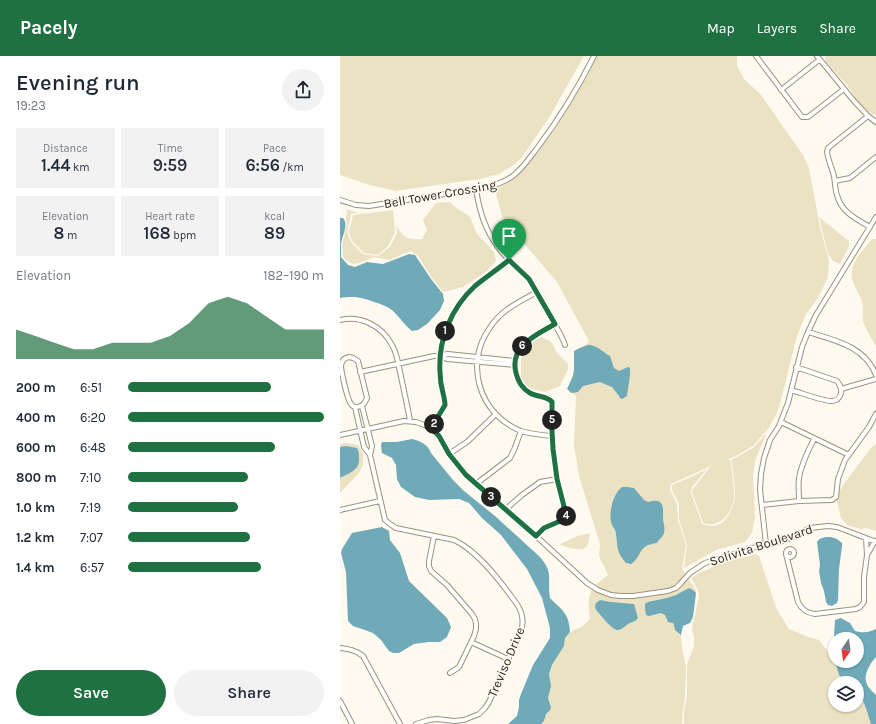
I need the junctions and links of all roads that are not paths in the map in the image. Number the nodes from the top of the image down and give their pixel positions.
1 (594, 56) edge
2 (758, 57) edge
3 (818, 58) edge
4 (844, 88) junction
5 (781, 90) junction
6 (868, 116) junction
7 (876, 122) edge
8 (876, 157) edge
9 (835, 181) junction
10 (476, 189) junction
11 (340, 200) edge
12 (876, 217) edge
13 (870, 227) junction
14 (509, 260) junction
15 (537, 292) junction
16 (340, 320) edge
17 (555, 324) junction
18 (808, 332) junction
19 (565, 345) dead end
20 (440, 355) junction
21 (477, 359) junction
22 (341, 363) edge
23 (398, 363) junction
24 (515, 363) junction
25 (796, 367) junction
26 (360, 372) junction
27 (876, 375) edge
28 (876, 379) edge
29 (841, 389) junction
30 (791, 390) junction
31 (362, 406) junction
32 (355, 407) junction
33 (496, 414) junction
34 (876, 414) edge
35 (410, 421) junction
36 (781, 422) junction
37 (431, 428) junction
38 (368, 429) junction
39 (361, 431) junction
40 (521, 431) junction
41 (340, 435) edge
42 (552, 436) junction
43 (814, 439) junction
44 (449, 454) junction
45 (370, 455) junction
46 (849, 455) junction
47 (557, 479) junction
48 (476, 484) junction
49 (380, 501) junction
50 (799, 501) junction
51 (762, 505) junction
52 (506, 509) junction
53 (340, 510) edge
54 (434, 536) junction
55 (536, 536) junction
56 (866, 538) junction
57 (875, 541) edge
58 (766, 544) junction
59 (786, 554) dead end
60 (867, 555) junction
61 (471, 642) junction
62 (340, 648) edge
63 (508, 659) junction
64 (450, 673) dead end
65 (340, 701) edge
66 (352, 724) edge
67 (400, 724) edge
68 (416, 724) edge

1 - 10 street, Bell Tower Crossing
2 - 5 street
3 - 4 street
3 - 5 street
4 - 5 street
4 - 6 street
6 - 7 street
6 - 9 street
8 - 9 street
9 - 13 street
10 - 11 street, Bell Tower Crossing
10 - 14 street
12 - 13 street
13 - 18 street
14 - 15 street
14 - 20 street
15 - 17 street
15 - 21 street
16 - 23 street
17 - 19 street
17 - 24 street
18 - 25 street
18 - 27 street
20 - 21 street
20 - 23 street
20 - 37 street
21 - 24 street
21 - 33 street
22 - 26 street
22 - 32 street, Treviso Drive
23 - 26 street
23 - 35 street
24 - 42 street
25 - 29 street
25 - 30 street
26 - 31 street
28 - 29 street
29 - 30 street
30 - 36 street
31 - 32 street
31 - 38 street, Treviso Drive
32 - 39 street, Treviso Drive
33 - 40 street
33 - 44 street
34 - 46 street
35 - 37 street
35 - 38 street
36 - 43 street
36 - 51 street
37 - 44 street, Solivita Boulevard
38 - 39 street
38 - 45 street, Treviso Drive
39 - 41 street
39 - 45 street, Treviso Drive
40 - 42 street
40 - 48 street
42 - 47 street
43 - 46 street
43 - 50 street
44 - 48 street, Solivita Boulevard
45 - 49 street, Treviso Drive
46 - 50 street
47 - 52 street
47 - 55 street
48 - 52 street, Solivita Boulevard
49 - 53 street
49 - 54 street, Treviso Drive
50 - 51 street
51 - 58 street
52 - 55 street, Solivita Boulevard
54 - 61 street
54 - 63 street, Treviso Drive
55 - 58 street, Solivita Boulevard
56 - 57 street, Solivita Boulevard
56 - 58 street, Solivita Boulevard
56 - 60 street
57 - 60 street
59 - 60 street
61 - 63 street
61 - 64 street
62 - 67 street
63 - 68 street, Treviso Drive
65 - 66 street

